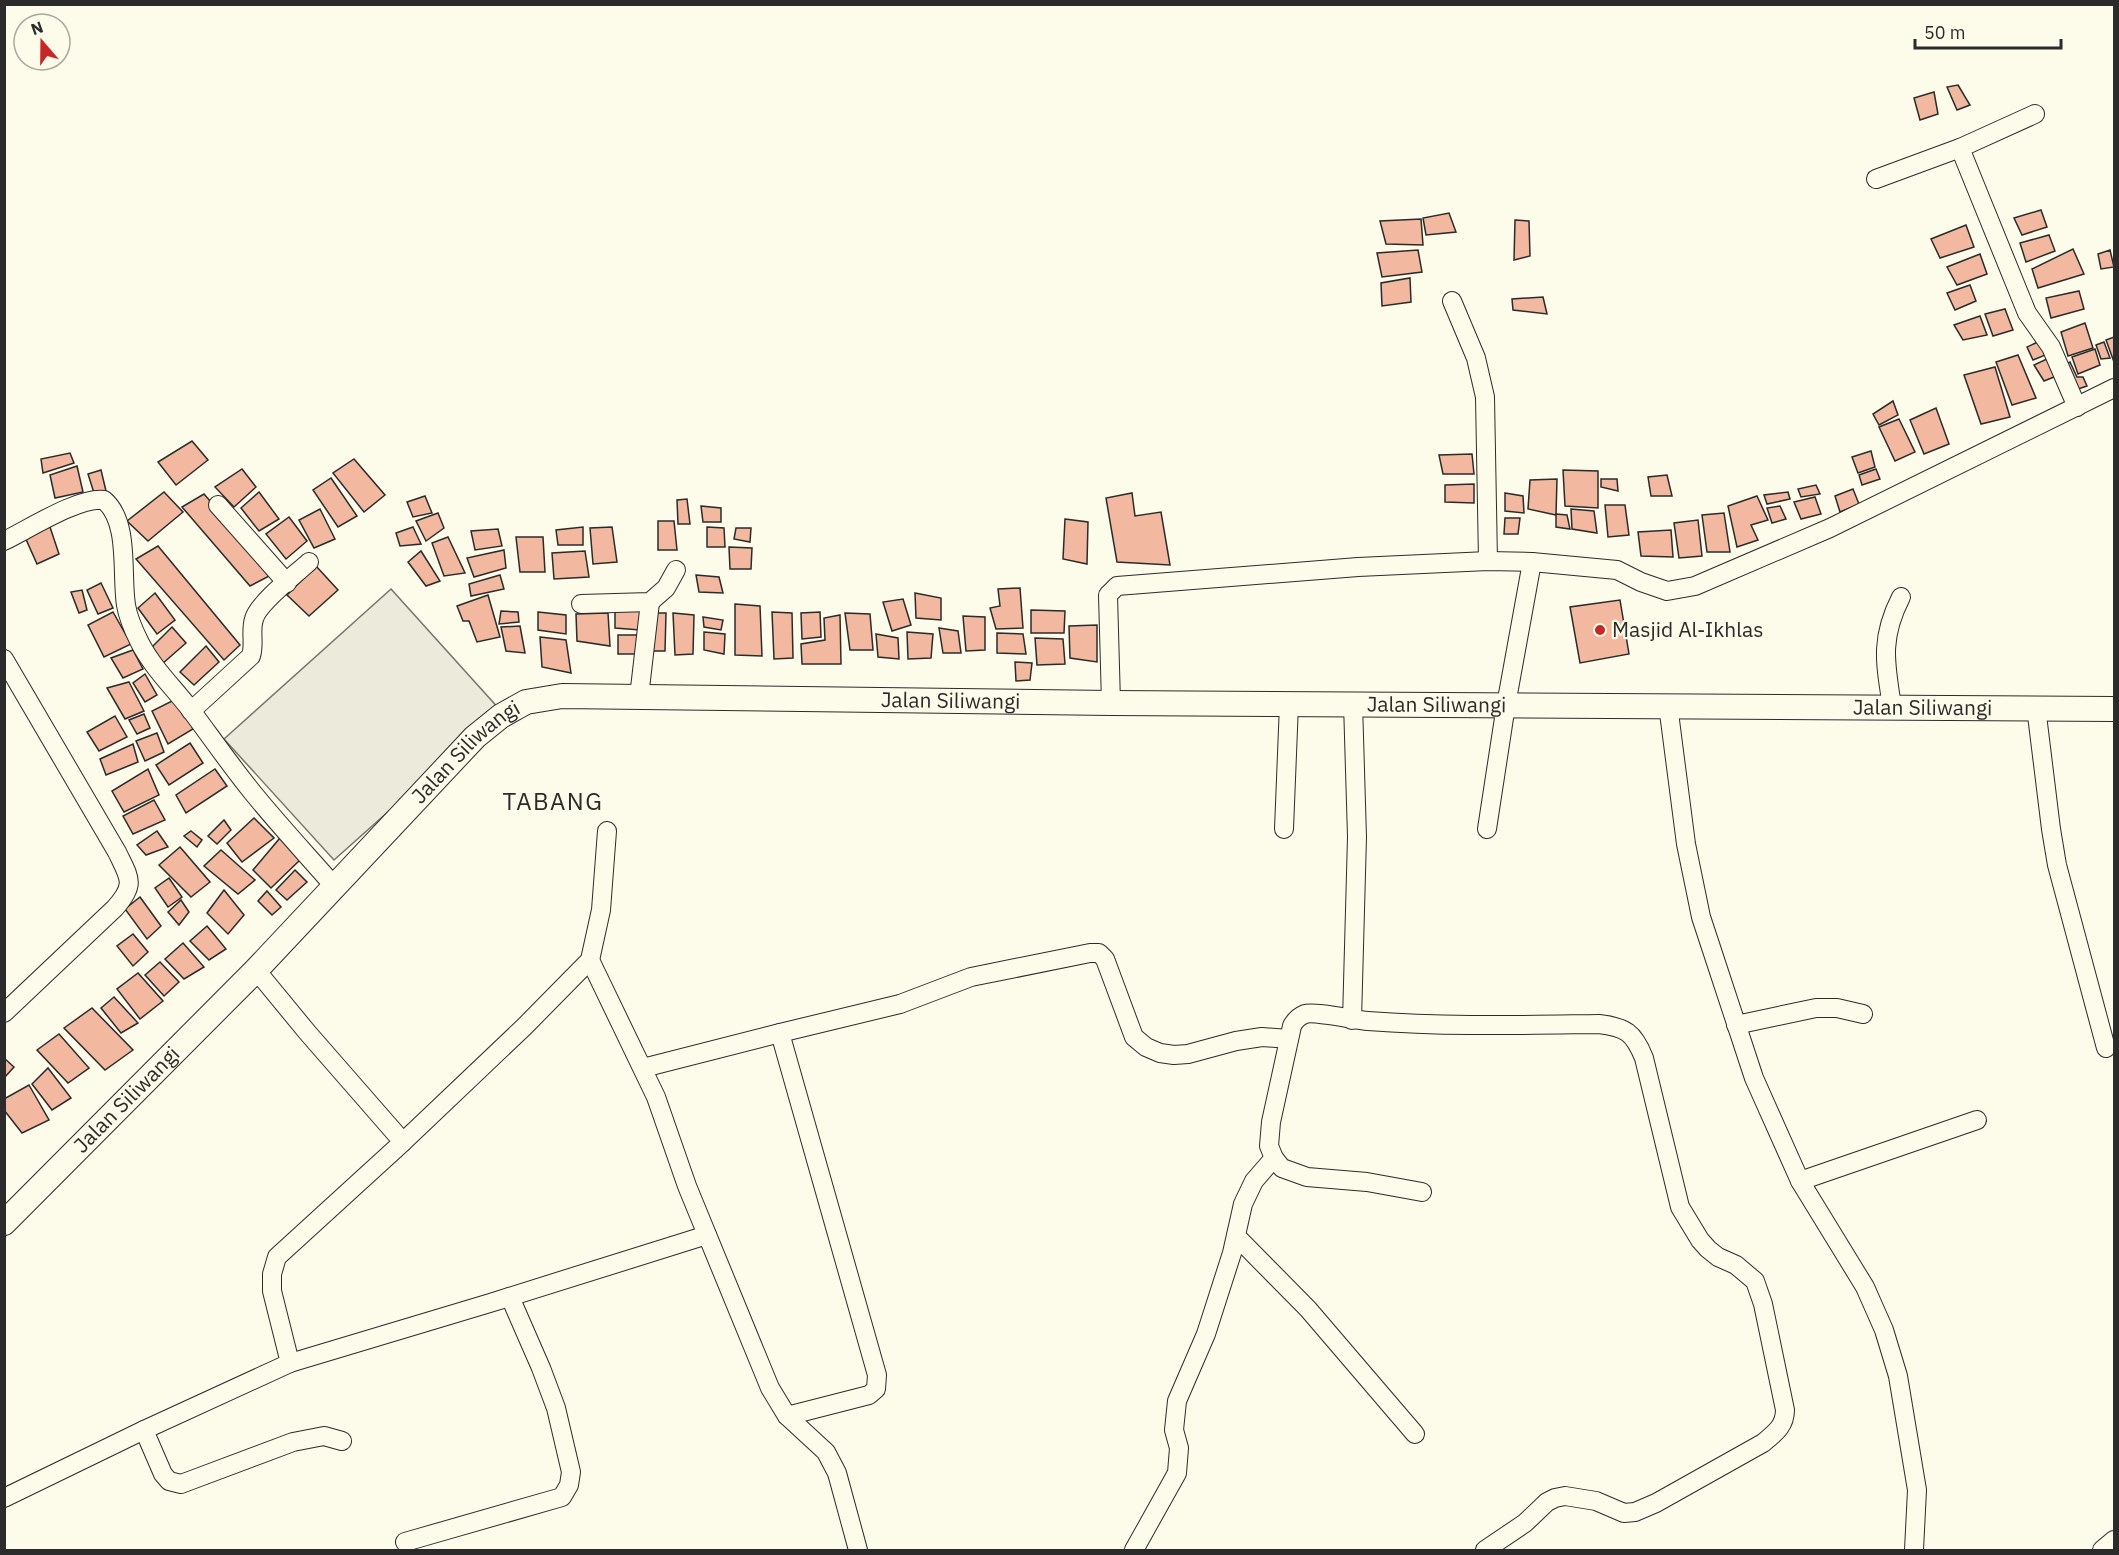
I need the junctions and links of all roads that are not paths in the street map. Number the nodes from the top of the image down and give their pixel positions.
1 (2035, 114) dead end
2 (1960, 148) junction
3 (1876, 179) dead end
4 (1452, 301) dead end
5 (2114, 390) edge
6 (2077, 407) junction
7 (218, 506) dead end
8 (4, 542) edge
9 (1488, 561) junction
10 (309, 562) dead end
11 (1532, 562) junction
12 (676, 570) dead end
13 (287, 583) junction
14 (1901, 597) dead end
15 (650, 602) junction
16 (581, 604) dead end
17 (4, 659) edge
18 (639, 697) junction
19 (1111, 703) junction
20 (1353, 703) junction
21 (1289, 704) junction
22 (1506, 705) junction
23 (1668, 705) junction
24 (1892, 706) junction
25 (2036, 707) junction
26 (2115, 709) edge
27 (191, 711) junction
28 (1284, 829) dead end
29 (1487, 829) dead end
30 (607, 831) dead end
31 (334, 886) junction
32 (590, 960) junction
33 (256, 970) junction
34 (4, 1013) edge
35 (1863, 1014) dead end
36 (1352, 1020) junction
37 (1736, 1025) junction
38 (780, 1033) junction
39 (1289, 1039) junction
40 (2106, 1048) dead end
41 (643, 1068) junction
42 (1977, 1120) dead end
43 (403, 1142) junction
44 (1274, 1158) junction
45 (1800, 1181) junction
46 (1422, 1192) dead end
47 (4, 1223) edge
48 (706, 1235) junction
49 (1236, 1236) junction
50 (510, 1297) junction
51 (290, 1363) junction
52 (787, 1416) junction
53 (144, 1430) junction
54 (1415, 1434) dead end
55 (342, 1441) dead end
56 (4, 1498) edge
57 (2115, 1540) edge
58 (405, 1542) dead end
59 (858, 1551) edge
60 (1134, 1551) edge
61 (1485, 1551) edge
62 (1914, 1551) edge
63 (2102, 1551) edge

1 - 2 street
2 - 3 street
2 - 6 street
4 - 9 street
5 - 6 street
6 - 11 street
7 - 13 street
8 - 27 street
9 - 11 street
9 - 19 street
10 - 13 street
11 - 22 street
12 - 15 street
13 - 27 street
14 - 24 street
15 - 16 street
15 - 18 street
17 - 34 street
18 - 19 main road, Jalan Siliwangi
18 - 31 main road, Jalan Siliwangi
19 - 21 main road, Jalan Siliwangi
20 - 21 main road, Jalan Siliwangi
20 - 22 main road, Jalan Siliwangi
20 - 36 street
21 - 28 street
22 - 23 main road, Jalan Siliwangi
22 - 29 street
23 - 24 main road, Jalan Siliwangi
23 - 37 street
24 - 25 main road, Jalan Siliwangi
25 - 26 main road, Jalan Siliwangi
25 - 40 street
27 - 31 street
30 - 32 street
31 - 33 main road, Jalan Siliwangi
32 - 41 street
32 - 43 street
33 - 43 street
33 - 47 main road, Jalan Siliwangi
35 - 37 street
36 - 39 street
36 - 61 street
37 - 45 street
38 - 39 street
38 - 41 street
38 - 52 street
39 - 44 street
41 - 48 street
42 - 45 street
43 - 51 street
44 - 46 street
44 - 49 street
45 - 62 street
48 - 50 street
48 - 52 street
49 - 54 street
49 - 60 street
50 - 51 street
50 - 58 street
51 - 53 street
52 - 59 street
53 - 55 street
53 - 56 street
57 - 63 street

